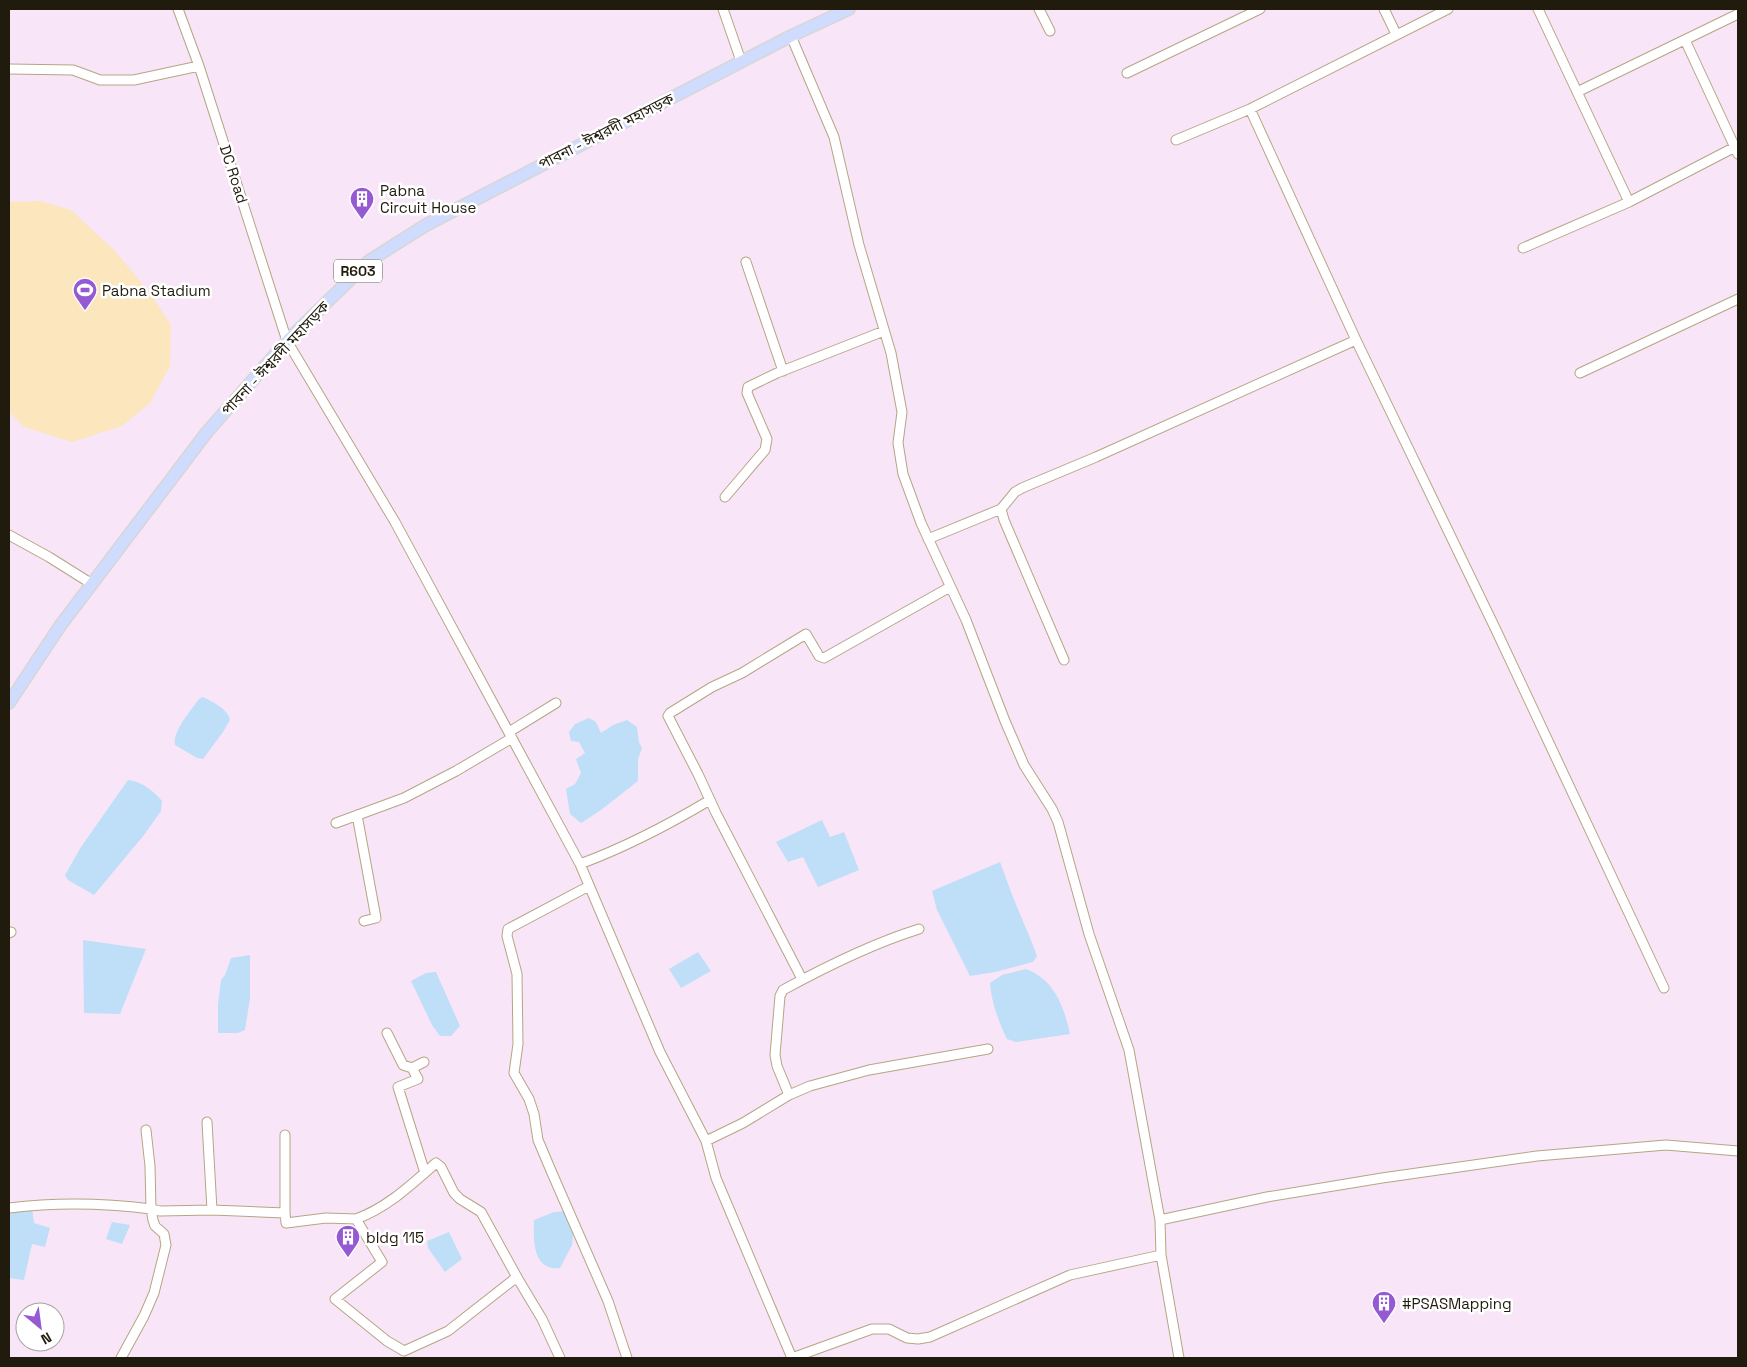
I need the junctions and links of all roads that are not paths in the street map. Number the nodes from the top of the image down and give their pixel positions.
1 (178, 9) edge
2 (723, 9) edge
3 (849, 9) edge
4 (1039, 9) edge
5 (1260, 9) edge
6 (1384, 9) edge
7 (1448, 9) edge
8 (1538, 9) edge
9 (1738, 14) edge
10 (1050, 31) dead end
11 (1396, 34) junction
12 (791, 36) junction
13 (1685, 40) junction
14 (741, 61) junction
15 (199, 66) junction
16 (9, 70) edge
17 (1127, 73) dead end
18 (1577, 92) junction
19 (1250, 109) junction
20 (1176, 140) dead end
21 (1737, 151) edge
22 (1629, 202) junction
23 (1523, 248) dead end
24 (746, 262) dead end
25 (1738, 299) edge
26 (884, 331) junction
27 (1356, 340) junction
28 (287, 341) junction
29 (784, 371) junction
30 (1580, 373) dead end
31 (725, 497) dead end
32 (1001, 509) junction
33 (9, 535) edge
34 (928, 539) junction
35 (92, 584) junction
36 (950, 587) junction
37 (1064, 660) dead end
38 (9, 703) edge
39 (556, 703) dead end
40 (511, 735) junction
41 (710, 800) junction
42 (357, 816) junction
43 (336, 823) dead end
44 (580, 864) junction
45 (588, 886) junction
46 (364, 921) dead end
47 (919, 930) dead end
48 (802, 979) junction
49 (1664, 988) dead end
50 (387, 1033) dead end
51 (988, 1049) dead end
52 (424, 1062) dead end
53 (412, 1068) junction
54 (789, 1095) junction
55 (207, 1122) dead end
56 (146, 1130) dead end
57 (285, 1135) dead end
58 (706, 1141) junction
59 (1738, 1151) edge
60 (425, 1173) junction
61 (9, 1208) edge
62 (151, 1209) junction
63 (212, 1210) junction
64 (285, 1213) junction
65 (356, 1219) junction
66 (1160, 1220) junction
67 (1161, 1254) junction
68 (518, 1279) junction
69 (121, 1358) edge
70 (560, 1358) edge
71 (627, 1358) edge
72 (792, 1358) edge
73 (1179, 1358) edge

1 - 15 street, DC Road
2 - 14 street
3 - 12 main road, পাবনা - ঈশ্বরদী মহাসড়ক / R603
4 - 10 street
5 - 17 street
6 - 11 street
7 - 11 street
8 - 18 street
9 - 13 street
11 - 19 street
12 - 14 main road, পাবনা - ঈশ্বরদী মহাসড়ক / R603
12 - 26 street
13 - 18 street
13 - 21 street
14 - 28 main road, পাবনা - ঈশ্বরদী মহাসড়ক / R603
15 - 16 street
15 - 28 street, DC Road
18 - 22 street
19 - 20 street
19 - 27 street
21 - 22 street
22 - 23 street
24 - 29 street
25 - 30 street
26 - 29 street
26 - 34 street
27 - 32 street
27 - 49 street
28 - 35 main road, পাবনা - ঈশ্বরদী মহাসড়ক / R603
28 - 40 street, DC Road
29 - 31 street
32 - 34 street
32 - 37 street
33 - 35 street
34 - 36 street
35 - 38 main road, পাবনা - ঈশ্বরদী মহাসড়ক / R603
36 - 41 street
36 - 66 street
39 - 40 street
40 - 42 street
40 - 44 street, DC Road
41 - 44 street
41 - 48 street
42 - 43 street
42 - 46 street
44 - 45 street, DC Road
45 - 58 street, DC Road
45 - 71 street
47 - 48 street
48 - 54 street
50 - 53 street
51 - 54 street
52 - 53 street
53 - 60 street
54 - 58 street
55 - 63 street
56 - 62 street
57 - 64 street
58 - 72 street, DC Road
59 - 66 street
60 - 65 street
60 - 68 street
61 - 62 street
62 - 63 street
62 - 69 street
63 - 64 street
64 - 65 street
65 - 68 street
66 - 67 street
67 - 72 street
67 - 73 street
68 - 70 street

